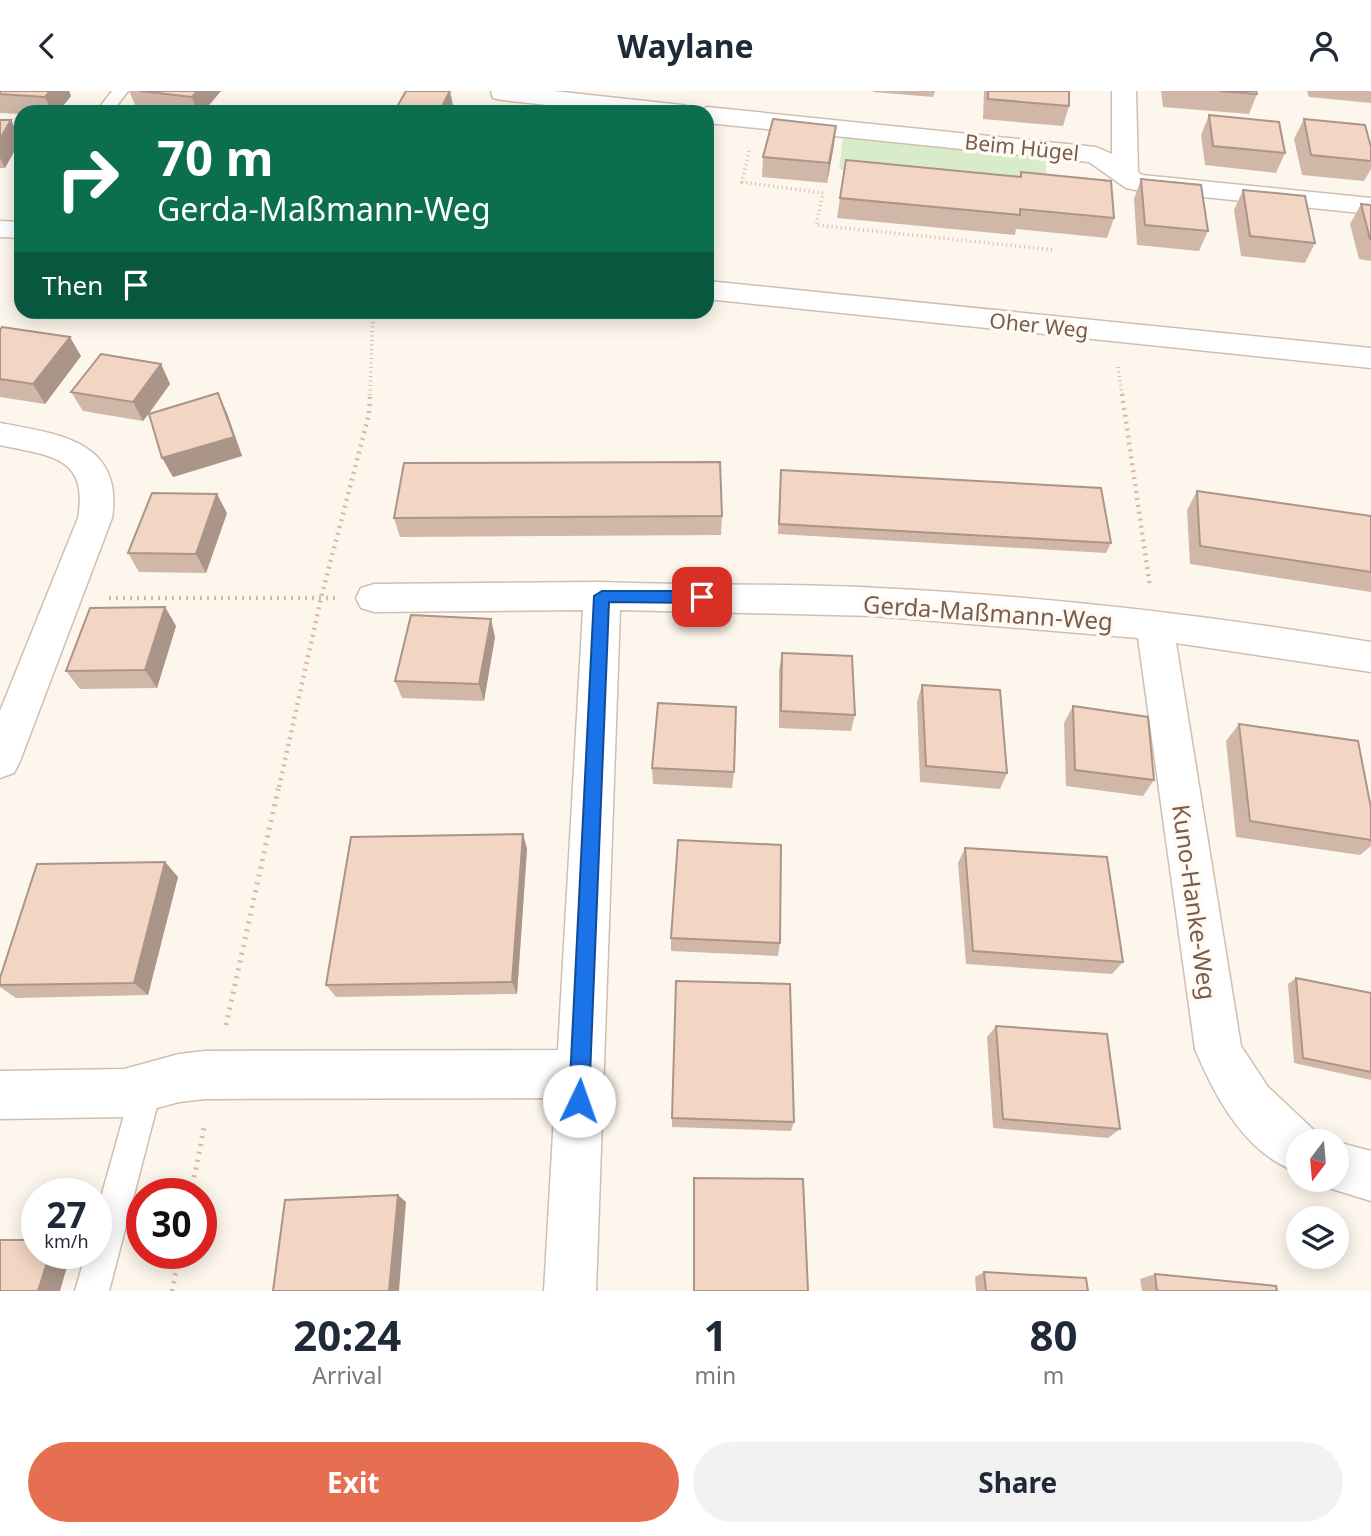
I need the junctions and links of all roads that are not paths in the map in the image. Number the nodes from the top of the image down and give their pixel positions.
1 (120, 91) edge
2 (1124, 91) edge
3 (499, 99) edge
4 (109, 105) edge
5 (583, 105) edge
6 (714, 116) edge
7 (1125, 174) junction
8 (1371, 207) edge
9 (714, 291) edge
10 (1371, 358) edge
11 (0, 434) edge
12 (602, 596) junction
13 (374, 598) road end
14 (1155, 626) junction
15 (1371, 657) edge
16 (0, 761) edge
17 (580, 1074) junction
18 (147, 1087) junction
19 (0, 1095) edge
20 (1286, 1138) edge
21 (1349, 1170) edge
22 (1371, 1176) edge
23 (92, 1291) edge
24 (570, 1291) edge

1 - 4 lane
2 - 7 street
3 - 5 street
6 - 7 street, Beim Hügel
7 - 8 street, Beim Hügel
9 - 10 street, Oher Weg
11 - 16 street
12 - 13 street, Gerda-Maßmann-Weg
12 - 14 street, Gerda-Maßmann-Weg
12 - 17 street
14 - 15 street, Gerda-Maßmann-Weg
14 - 20 street, Kuno-Hanke-Weg
17 - 18 street
17 - 24 street
18 - 19 street
18 - 23 lane
21 - 22 street

